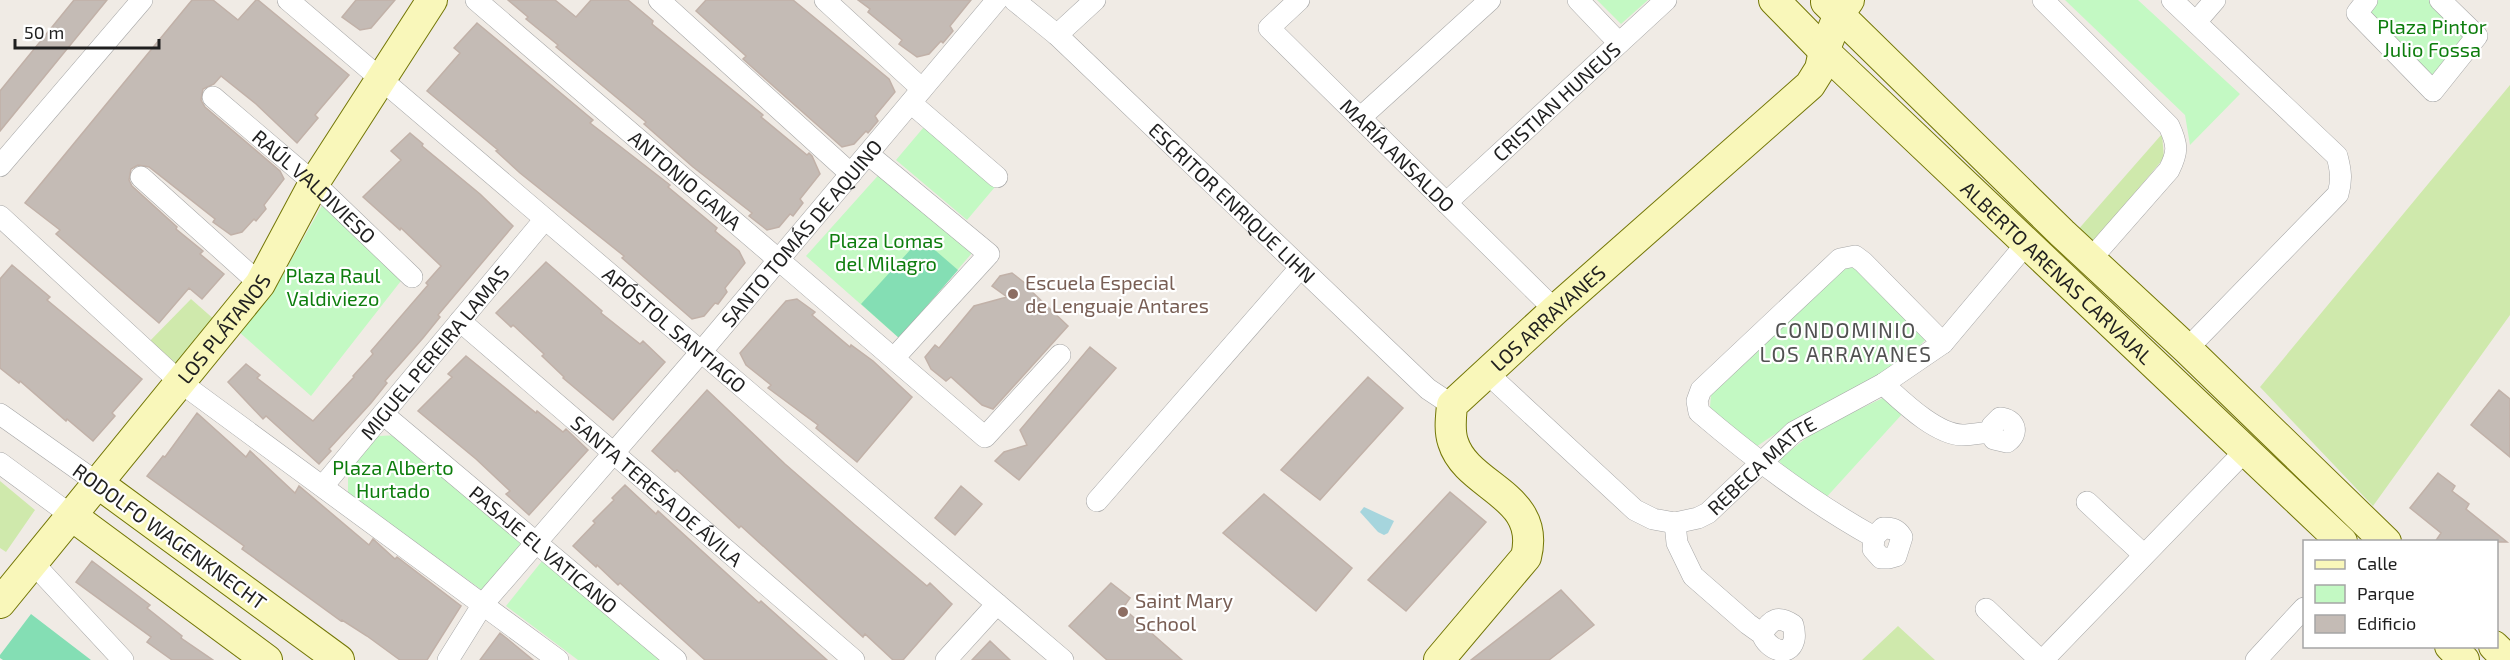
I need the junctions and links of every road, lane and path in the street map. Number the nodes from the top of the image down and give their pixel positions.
1 (142, 0) edge
2 (288, 0) edge
3 (432, 0) edge
4 (476, 0) edge
5 (659, 0) edge
6 (825, 0) edge
7 (997, 0) edge
8 (1014, 0) edge
9 (1095, 0) edge
10 (1299, 0) edge
11 (1490, 0) edge
12 (1578, 0) edge
13 (1666, 0) edge
14 (1774, 0) edge
15 (2043, 0) edge
16 (2172, 0) edge
17 (2215, 0) edge
18 (2367, 0) edge
19 (2440, 0) edge
20 (1837, 5) edge
21 (2196, 22) junction
22 (1057, 35) junction
23 (1619, 44) junction
24 (1824, 51) junction
25 (382, 80) junction
26 (917, 96) junction
27 (213, 97) dead end
28 (1360, 118) junction
29 (868, 154) junction
30 (0, 166) edge
31 (851, 174) junction
32 (141, 177) dead end
33 (997, 177) dead end
34 (314, 183) junction
35 (1446, 203) junction
36 (0, 216) edge
37 (545, 219) junction
38 (2027, 243) junction
39 (780, 259) junction
40 (2090, 260) junction
41 (1300, 268) junction
42 (412, 277) dead end
43 (260, 284) junction
44 (1555, 310) junction
45 (460, 321) junction
46 (1943, 343) junction
47 (2187, 349) junction
48 (701, 352) junction
49 (1060, 355) dead end
50 (894, 358) junction
51 (1487, 373) junction
52 (180, 382) junction
53 (1883, 384) junction
54 (1452, 405) junction
55 (0, 414) edge
56 (383, 414) junction
57 (1990, 432) dead end
58 (2246, 450) junction
59 (614, 453) junction
60 (1761, 461) junction
61 (0, 463) edge
62 (99, 484) junction
63 (323, 486) junction
64 (1097, 501) dead end
65 (2087, 502) dead end
66 (72, 516) junction
67 (1676, 523) junction
68 (1874, 537) dead end
69 (2340, 540) edge
70 (2384, 540) edge
71 (537, 542) junction
72 (2143, 554) junction
73 (33, 563) junction
74 (0, 603) edge
75 (483, 604) junction
76 (997, 604) junction
77 (1986, 609) dead end
78 (2303, 609) edge
79 (1762, 634) dead end
80 (2496, 648) edge
81 (123, 660) edge
82 (267, 660) edge
83 (339, 660) edge
84 (448, 660) edge
85 (558, 660) edge
86 (676, 660) edge
87 (854, 660) edge
88 (946, 660) edge
89 (1063, 660) edge
90 (1439, 660) edge
91 (2041, 660) edge
92 (2256, 660) edge
93 (2508, 660) edge

1 - 30 street
2 - 25 street, APÓSTOL SANTIAGO
3 - 25 street, LOS PLÁTANOS
4 - 39 street, ANTONIO GANA
5 - 31 street
6 - 26 street
7 - 26 street, SANTO TOMÁS DE AQUINO
8 - 22 street, ESCRITOR ENRIQUE LIHN
9 - 22 street
10 - 28 street, MARÍA ANSALDO
11 - 28 street
12 - 23 street
13 - 23 street, CRISTIAN HUNEUS
14 - 24 street, ALBERTO ARENAS CARVAJAL
15 - 40 street
16 - 21 street
17 - 21 street
18 - 19 street
20 - 24 street, LOS ARRAYANES
20 - 40 street, ALBERTO ARENAS CARVAJAL
21 - 47 street
22 - 41 street, ESCRITOR ENRIQUE LIHN
23 - 35 street, CRISTIAN HUNEUS
24 - 38 street, ALBERTO ARENAS CARVAJAL
24 - 44 street, LOS ARRAYANES
25 - 34 street, LOS PLÁTANOS
25 - 37 street, APÓSTOL SANTIAGO
26 - 29 street, SANTO TOMÁS DE AQUINO
26 - 33 street
27 - 34 street, RAÚL VALDIVIESO
28 - 35 street, MARÍA ANSALDO
29 - 31 street, SANTO TOMÁS DE AQUINO
29 - 50 street
31 - 39 street, SANTO TOMÁS DE AQUINO
32 - 43 street
34 - 42 street, RAÚL VALDIVIESO
34 - 43 street, LOS PLÁTANOS
35 - 44 street, MARÍA ANSALDO
36 - 52 street
37 - 45 street, MIGUEL PEREIRA LAMAS
37 - 48 street, APÓSTOL SANTIAGO
38 - 46 street, REBECA MATTE
38 - 58 street, ALBERTO ARENAS CARVAJAL
39 - 48 street, SANTO TOMÁS DE AQUINO
39 - 50 street, ANTONIO GANA
40 - 47 street, ALBERTO ARENAS CARVAJAL
41 - 54 street, ESCRITOR ENRIQUE LIHN
41 - 64 street
43 - 52 street, LOS PLÁTANOS
44 - 51 street, LOS ARRAYANES
45 - 56 street, MIGUEL PEREIRA LAMAS
45 - 59 street, SANTA TERESA DE ÁVILA
46 - 53 street, REBECA MATTE
46 - 60 street
47 - 70 street, ALBERTO ARENAS CARVAJAL
48 - 59 street, SANTO TOMÁS DE AQUINO
48 - 76 street, APÓSTOL SANTIAGO
49 - 50 street, ANTONIO GANA
51 - 54 street, LOS ARRAYANES
51 - 67 street, REBECA MATTE
52 - 62 street, LOS PLÁTANOS
52 - 63 street
53 - 57 street
53 - 60 street, REBECA MATTE
54 - 90 street
55 - 62 street, RODOLFO WAGENKNECHT
56 - 63 street, MIGUEL PEREIRA LAMAS
56 - 71 street, PASAJE EL VATICANO
58 - 69 street, ALBERTO ARENAS CARVAJAL
58 - 72 street
59 - 71 street, SANTO TOMÁS DE AQUINO
59 - 87 street, SANTA TERESA DE ÁVILA
60 - 67 street, REBECA MATTE
60 - 68 street
61 - 66 street, RODOLFO WAGENKNECHT
62 - 66 street, LOS PLÁTANOS
62 - 83 street, RODOLFO WAGENKNECHT
63 - 75 street
65 - 72 street
66 - 73 street, LOS PLÁTANOS
66 - 82 street, RODOLFO WAGENKNECHT
67 - 79 street
71 - 75 street, SANTO TOMÁS DE AQUINO
71 - 86 street, PASAJE EL VATICANO
72 - 91 street
73 - 74 street, LOS PLÁTANOS
73 - 81 street
75 - 84 street, SANTO TOMÁS DE AQUINO
75 - 85 street
76 - 88 street
76 - 89 street, APÓSTOL SANTIAGO
77 - 91 street
78 - 92 street
80 - 93 street

